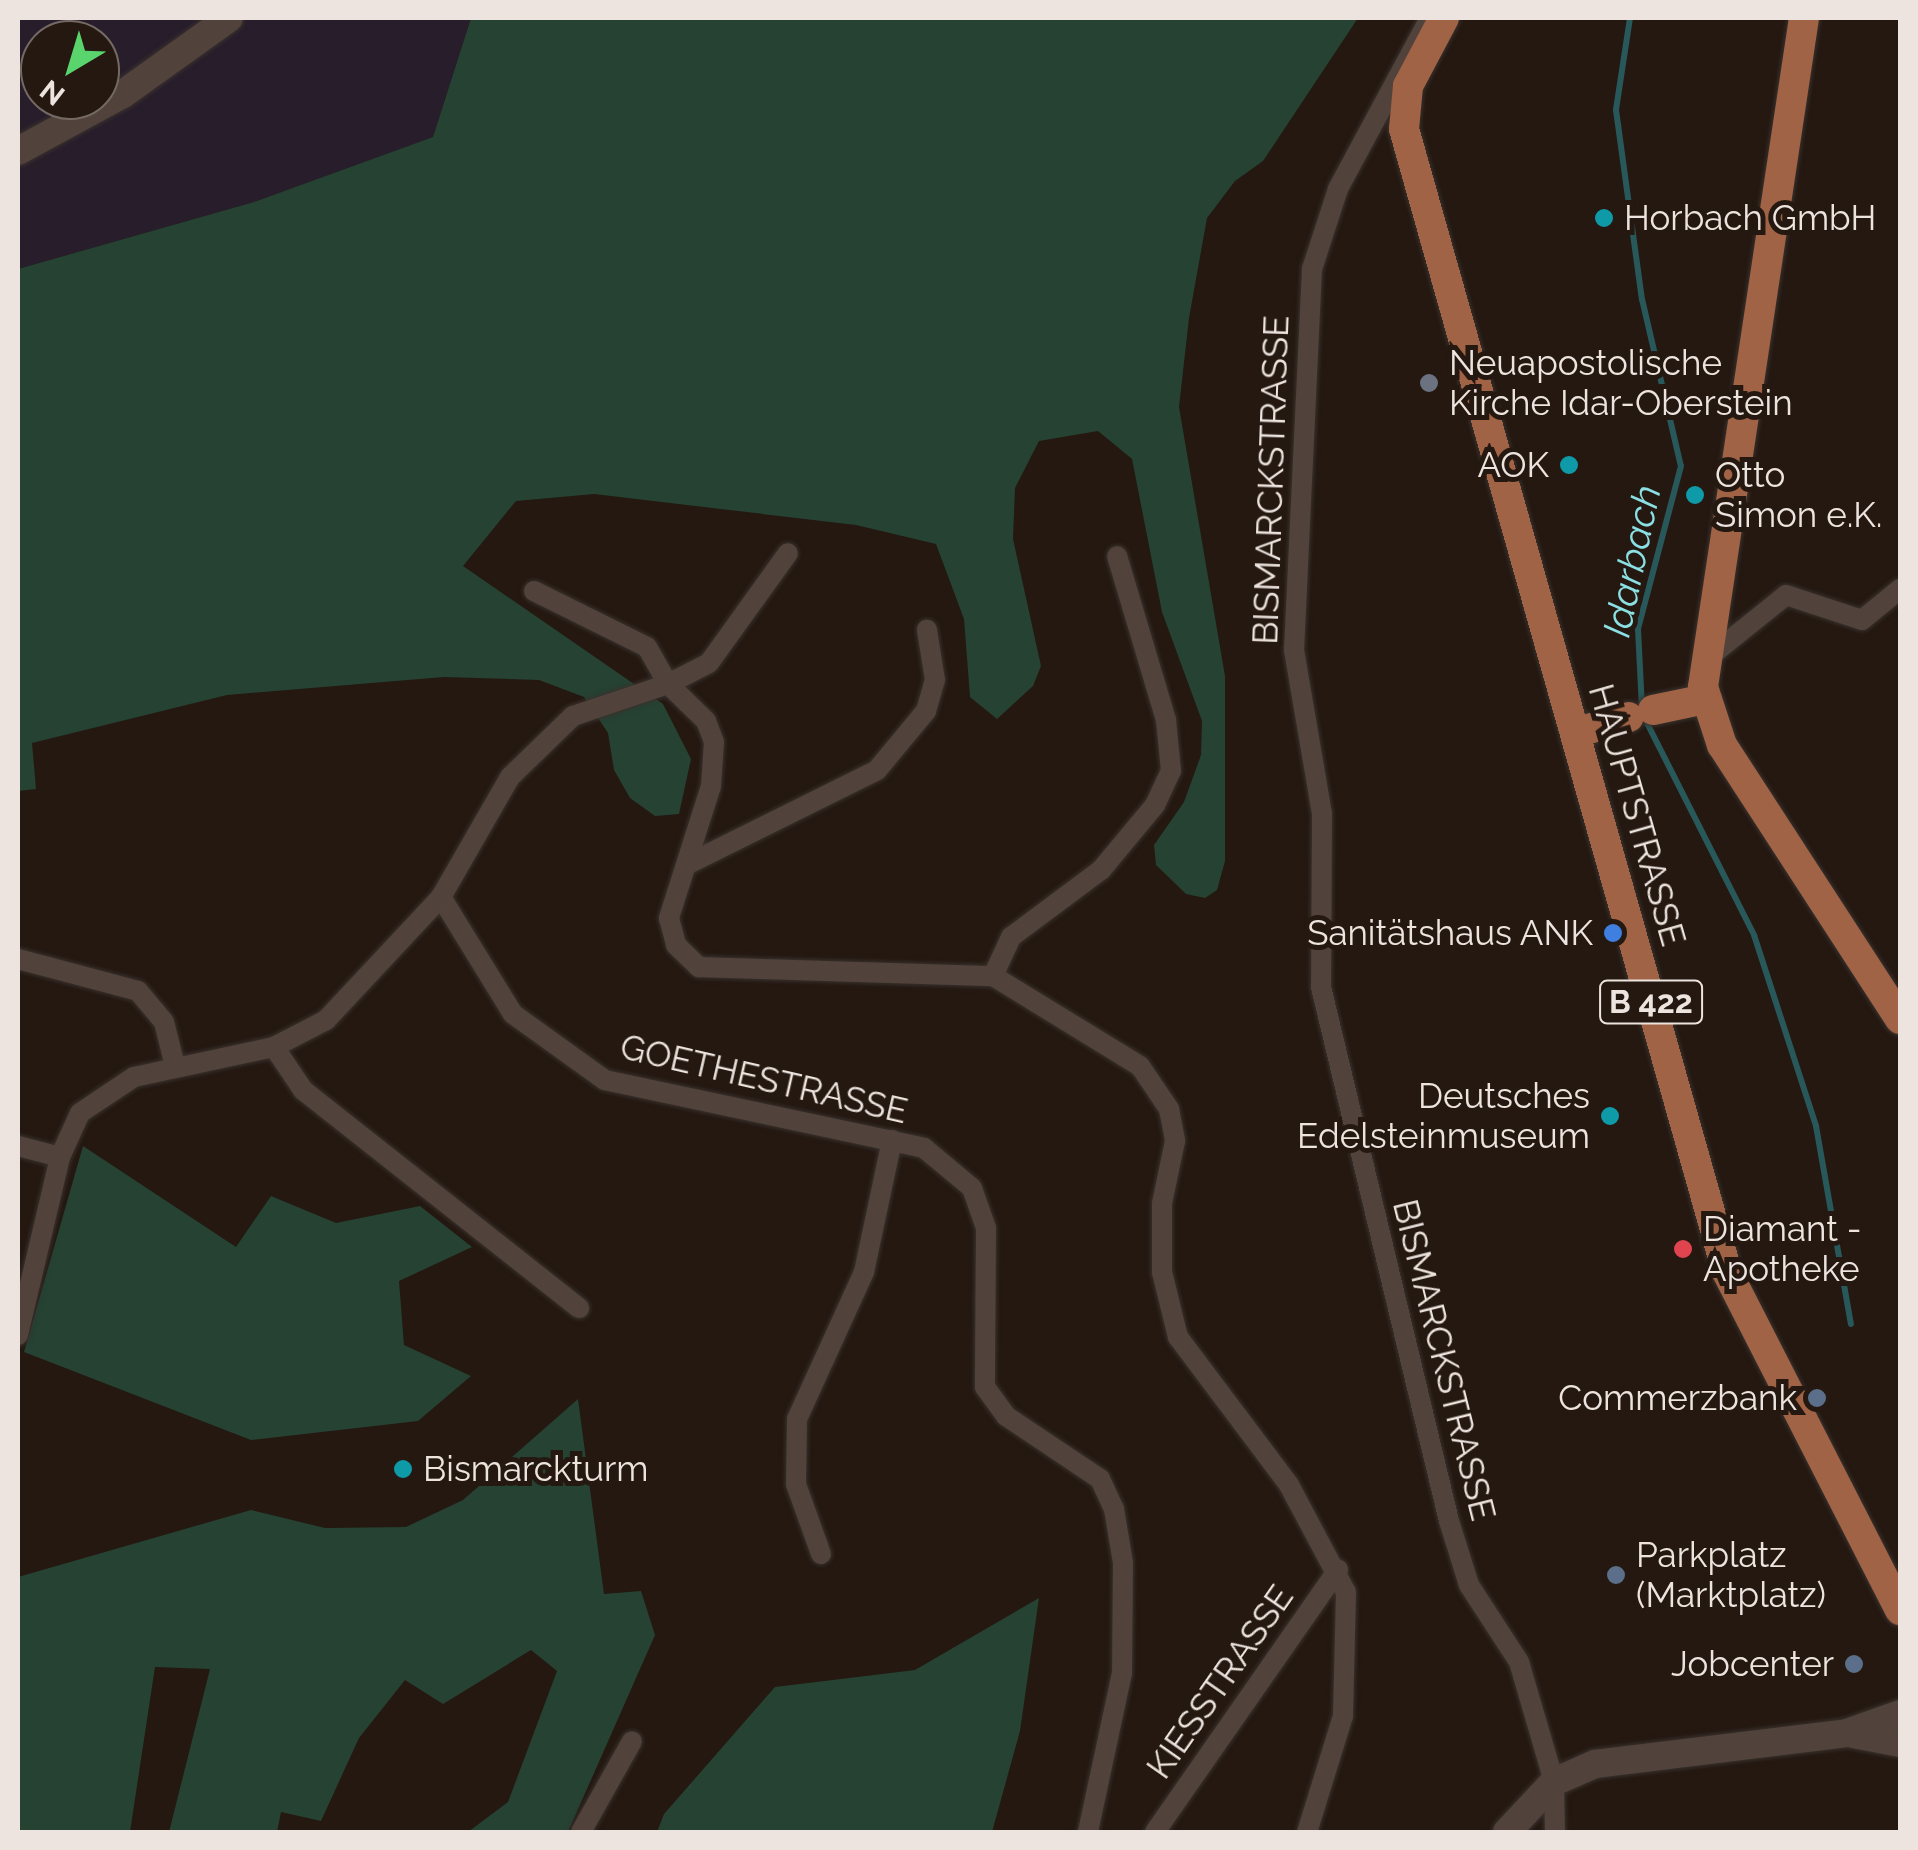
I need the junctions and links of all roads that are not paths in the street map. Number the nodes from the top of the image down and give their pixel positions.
1 (229, 18) edge
2 (1430, 18) edge
3 (1444, 18) edge
4 (1804, 18) edge
5 (18, 151) edge
6 (788, 553) dead end
7 (1117, 556) dead end
8 (1900, 589) edge
9 (534, 591) dead end
10 (927, 630) dead end
11 (1704, 661) junction
12 (668, 684) junction
13 (1704, 699) junction
14 (1575, 733) junction
15 (688, 864) junction
16 (441, 897) junction
17 (18, 959) edge
18 (993, 976) junction
19 (1900, 1019) edge
20 (274, 1048) junction
21 (174, 1066) junction
22 (892, 1140) junction
23 (18, 1146) edge
24 (60, 1156) junction
25 (579, 1308) dead end
26 (18, 1335) edge
27 (821, 1554) dead end
28 (1338, 1570) junction
29 (1892, 1585) edge
30 (1900, 1610) edge
31 (1900, 1714) edge
32 (1847, 1733) junction
33 (632, 1741) dead end
34 (1900, 1743) edge
35 (1554, 1782) junction
36 (580, 1832) edge
37 (1088, 1832) edge
38 (1154, 1832) edge
39 (1307, 1832) edge
40 (1507, 1832) edge
41 (1555, 1832) edge

1 - 5 street
2 - 35 street, BISMARCKSTRASSE
3 - 14 main road, HAUPTSTRASSE / B 422
4 - 11 main road
6 - 12 street
7 - 18 street
8 - 11 street
9 - 12 street
10 - 15 street
11 - 13 main road
12 - 15 street
12 - 16 street
13 - 14 main road
13 - 19 main road
14 - 29 main road, HAUPTSTRASSE / B 422
15 - 18 street
16 - 20 street
16 - 22 street, GOETHESTRASSE
17 - 21 street
18 - 28 street
20 - 21 street
20 - 25 street
21 - 24 street
22 - 27 street
22 - 37 street, GOETHESTRASSE
23 - 24 street
24 - 26 street
28 - 38 street, KIESSTRASSE
28 - 39 street
29 - 30 main road, HAUPTSTRASSE / B 422
31 - 32 street
32 - 34 street
32 - 35 street
33 - 36 street
35 - 40 street
35 - 41 street, BISMARCKSTRASSE

